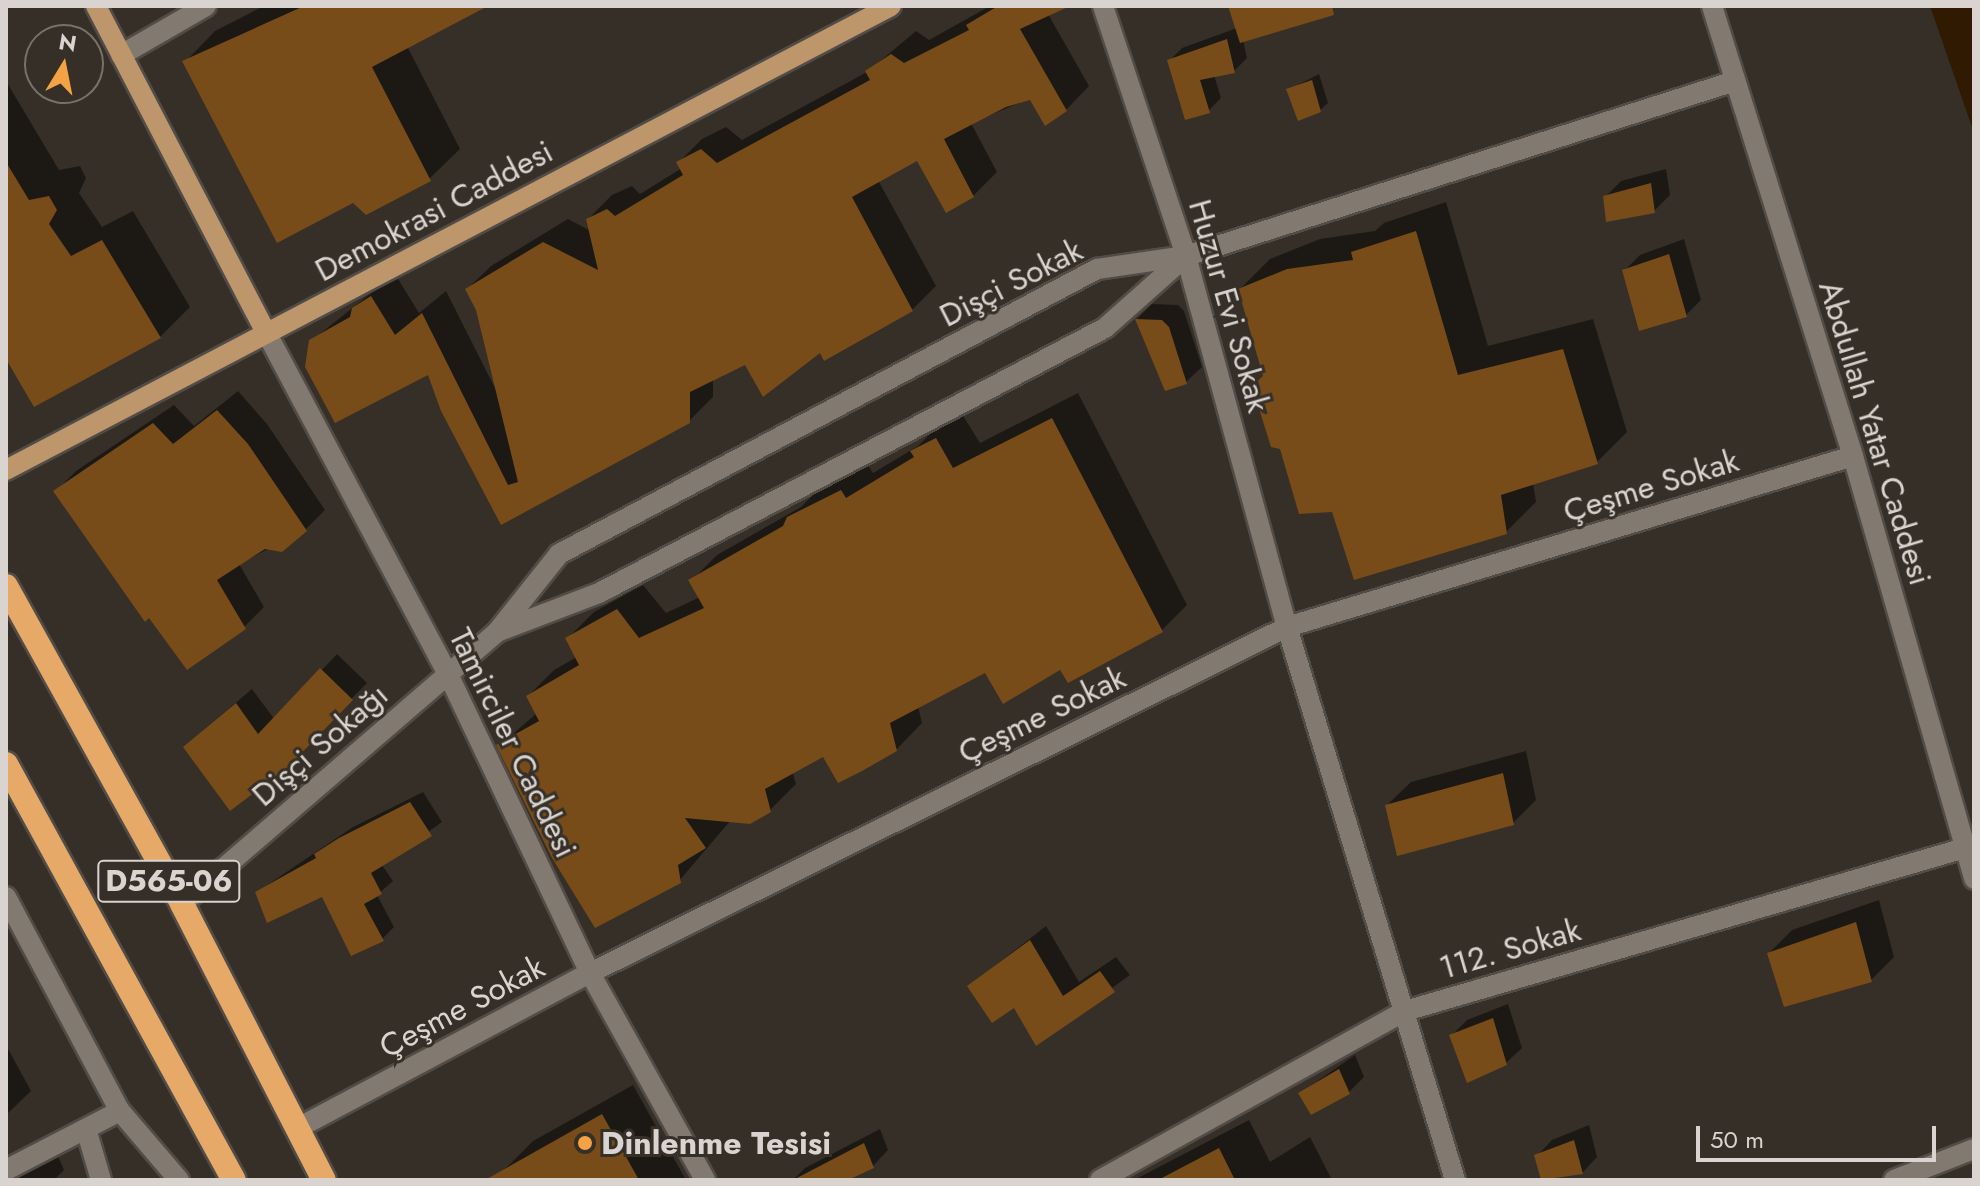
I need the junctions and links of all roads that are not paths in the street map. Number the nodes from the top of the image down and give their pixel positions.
1 (96, 6) edge
2 (206, 6) edge
3 (891, 6) edge
4 (1103, 6) edge
5 (1712, 6) edge
6 (121, 55) junction
7 (1735, 81) junction
8 (1186, 256) junction
9 (266, 332) junction
10 (1853, 456) junction
11 (6, 470) edge
12 (6, 586) edge
13 (1287, 627) junction
14 (497, 632) junction
15 (448, 674) junction
16 (6, 764) edge
17 (1965, 848) junction
18 (1974, 879) edge
19 (6, 897) edge
20 (182, 904) junction
21 (590, 973) junction
22 (1405, 1011) junction
23 (120, 1111) junction
24 (298, 1128) junction
25 (86, 1129) junction
26 (1974, 1149) edge
27 (6, 1170) edge
28 (101, 1180) edge
29 (179, 1180) edge
30 (234, 1180) edge
31 (324, 1180) edge
32 (705, 1180) edge
33 (1100, 1180) edge
34 (1455, 1180) edge
35 (1894, 1180) edge

1 - 6 main road
2 - 6 street
3 - 9 main road, Demokrasi Caddesi
4 - 8 street, Huzur Evi Sokak
5 - 7 street, Abdullah Yatar Caddesi
6 - 9 main road
7 - 8 street
7 - 10 street, Abdullah Yatar Caddesi
8 - 13 street, Huzur Evi Sokak
8 - 14 street
8 - 14 street, Dişçi Sokak
9 - 11 main road, Demokrasi Caddesi
9 - 15 street, Tamirciler Caddesi
10 - 13 street, Çeşme Sokak
10 - 17 street, Abdullah Yatar Caddesi
12 - 20 highway, D565-06
13 - 21 street, Çeşme Sokak
13 - 22 street, Huzur Evi Sokak
14 - 15 street, Dişçi Sokağı
15 - 20 street, Dişçi Sokağı
15 - 21 street, Tamirciler Caddesi
16 - 30 highway, D565-06
17 - 18 street, Abdullah Yatar Caddesi
17 - 22 street, 112. Sokak
19 - 23 street
20 - 24 highway, D565-06
21 - 24 street, Çeşme Sokak
21 - 32 street, Tamirciler Caddesi
22 - 33 street, 112. Sokak
22 - 34 street, Huzur Evi Sokak
23 - 25 street
23 - 29 street
24 - 31 highway, D565-06
25 - 27 street
25 - 28 street
26 - 35 street

